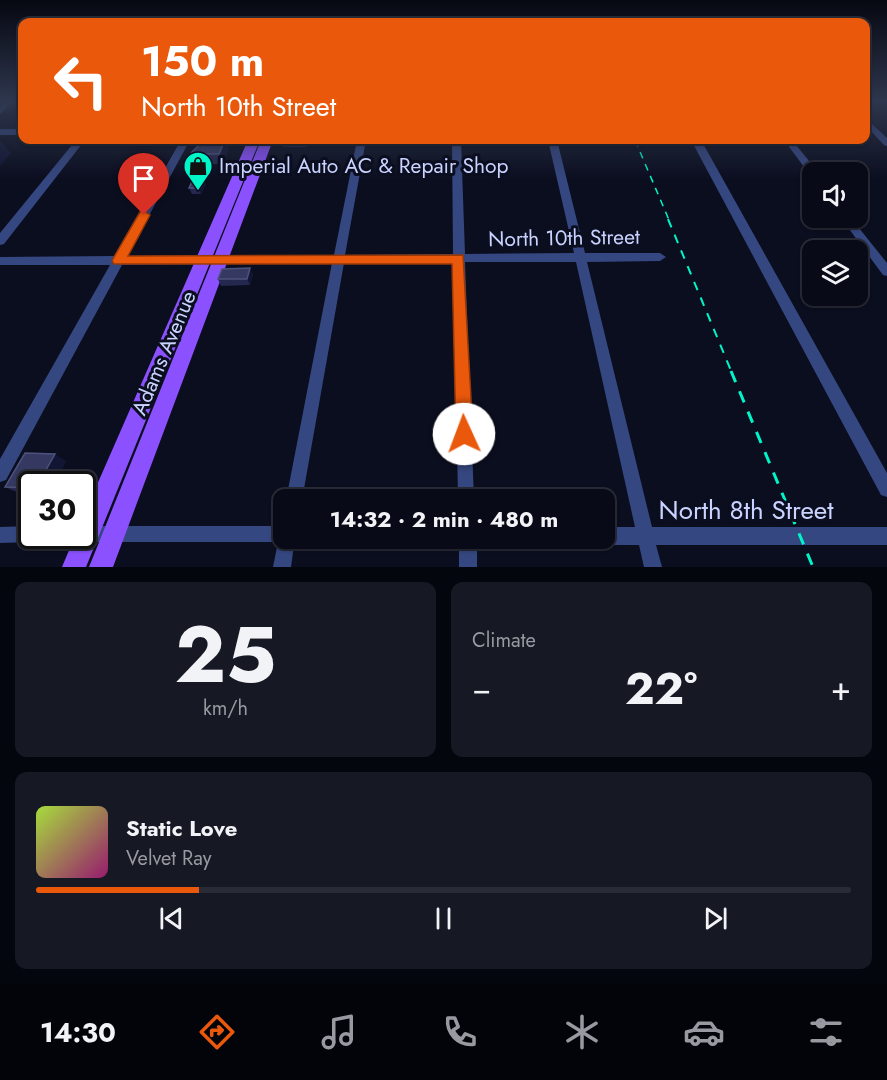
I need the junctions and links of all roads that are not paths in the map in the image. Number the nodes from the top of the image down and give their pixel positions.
1 (870, 128) edge
2 (0, 132) edge
3 (18, 132) edge
4 (887, 143) edge
5 (77, 144) edge
6 (183, 144) edge
7 (253, 144) edge
8 (265, 144) edge
9 (360, 144) edge
10 (456, 144) edge
11 (554, 144) edge
12 (698, 144) edge
13 (791, 144) edge
14 (805, 162) edge
15 (854, 228) edge
16 (0, 241) edge
17 (660, 256) dead end
18 (579, 257) junction
19 (212, 259) junction
20 (338, 259) junction
21 (458, 259) junction
22 (0, 261) edge
23 (119, 261) junction
24 (887, 272) edge
25 (0, 474) edge
26 (296, 489) edge
27 (466, 489) edge
28 (887, 489) edge
29 (96, 510) edge
30 (114, 533) junction
31 (18, 534) edge
32 (96, 534) edge
33 (273, 534) edge
34 (0, 535) edge
35 (615, 536) edge
36 (646, 536) junction
37 (887, 536) edge
38 (80, 549) edge
39 (285, 549) edge
40 (468, 549) edge
41 (74, 567) edge
42 (101, 567) edge
43 (282, 567) edge
44 (468, 567) edge
45 (653, 567) edge

1 - 4 street
2 - 3 street
5 - 16 street
6 - 23 street
7 - 19 main road, Adams Avenue
8 - 19 main road, Adams Avenue
9 - 20 street
10 - 21 street
11 - 18 street
12 - 28 street
13 - 14 street
15 - 24 street
17 - 18 street, North 10th Street
18 - 21 street, North 10th Street
18 - 36 street
19 - 20 street, North 10th Street
19 - 23 street, North 10th Street
19 - 29 main road, Adams Avenue
19 - 30 main road, Adams Avenue
20 - 21 street, North 10th Street
20 - 26 street
21 - 27 street
22 - 23 street, North 10th Street
23 - 25 street
30 - 32 street
30 - 33 street
30 - 42 main road, Adams Avenue
31 - 34 street
35 - 36 street, North 8th Street
36 - 37 street, North 8th Street
36 - 45 street
38 - 41 main road, Adams Avenue
39 - 43 street
40 - 44 street

